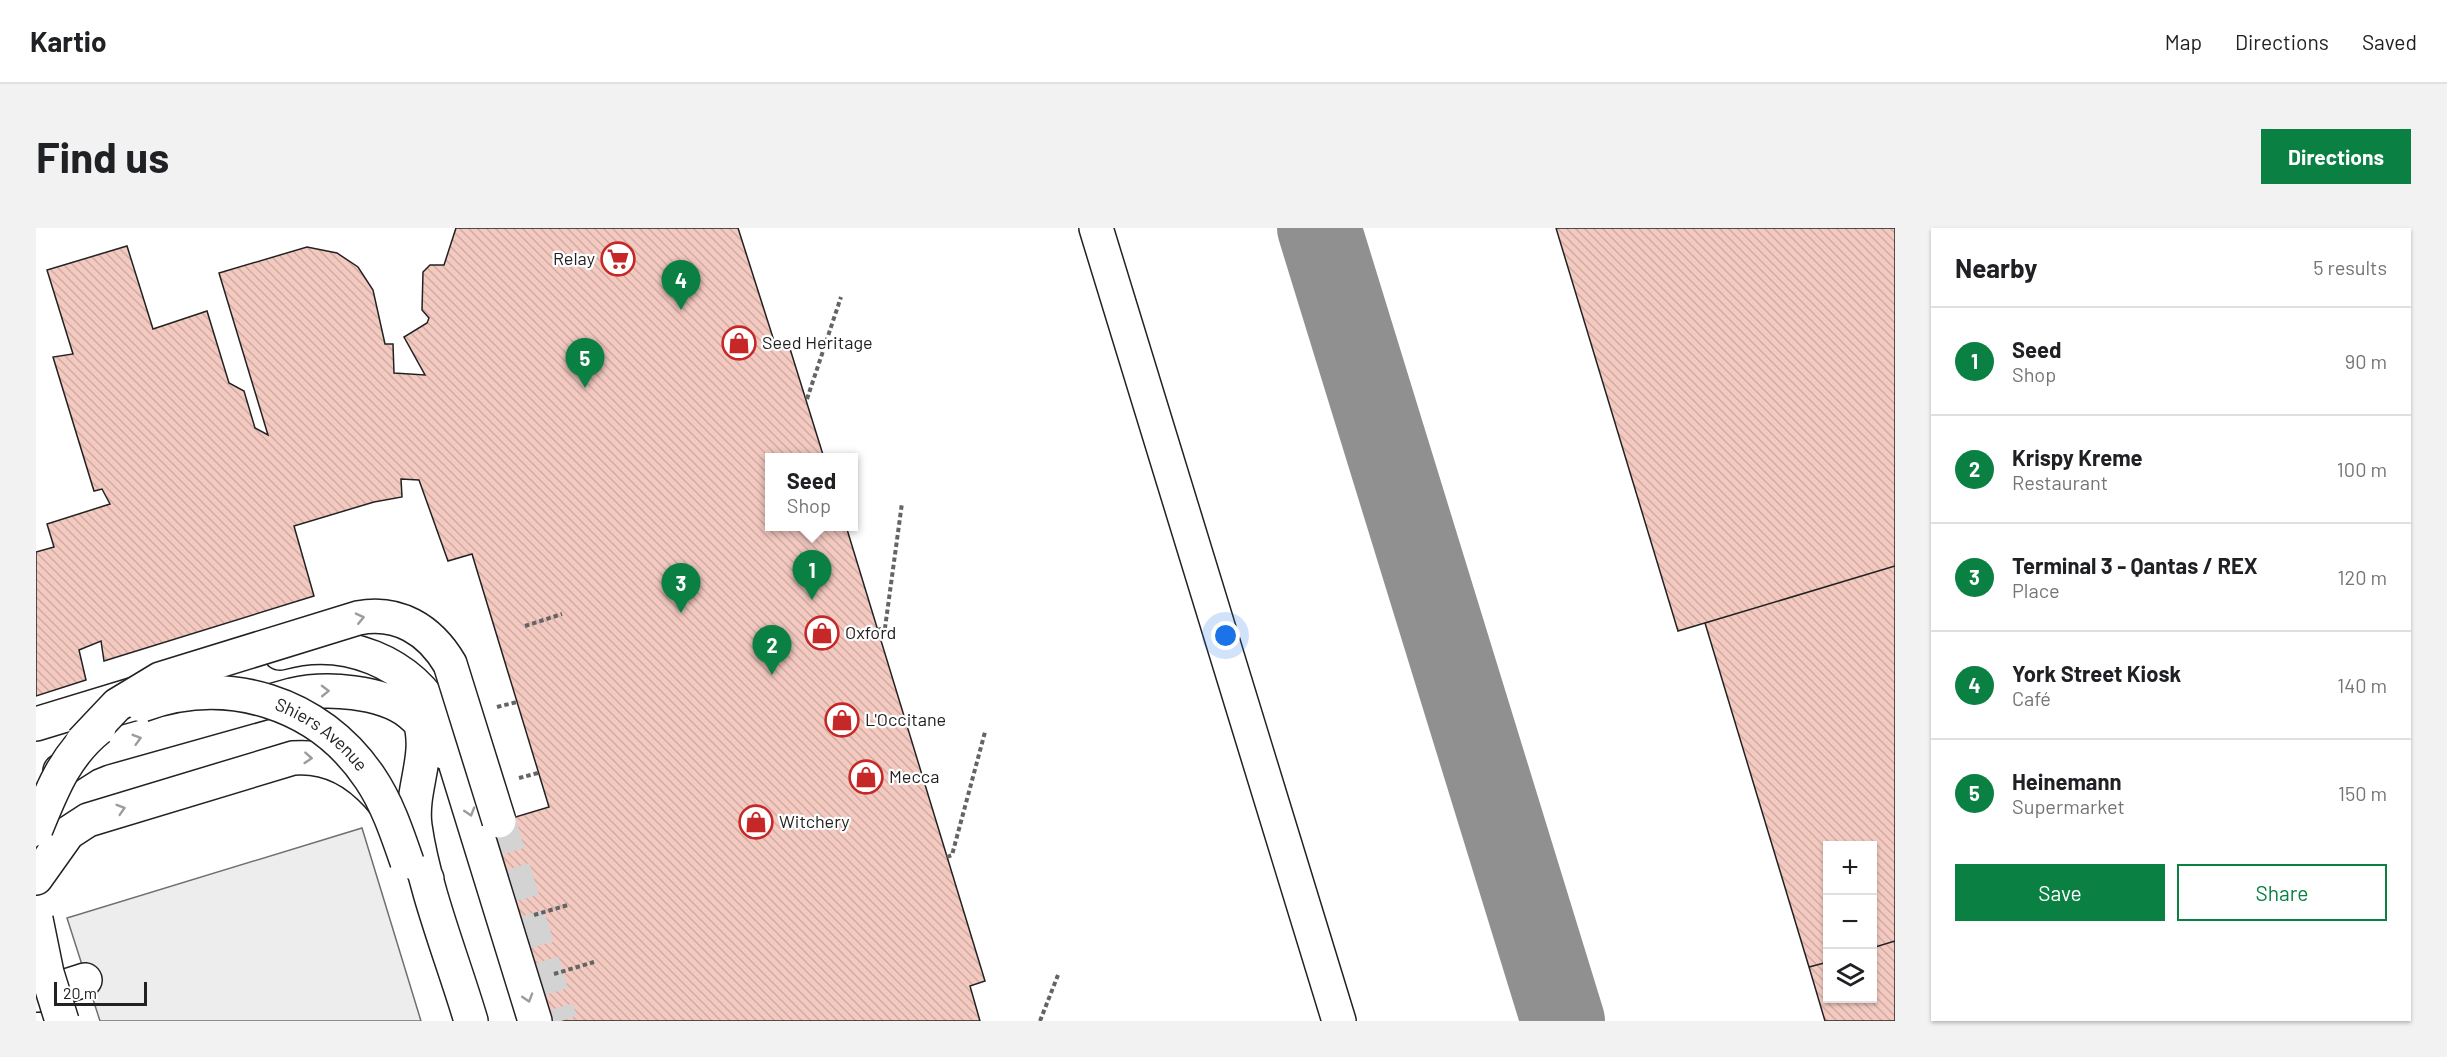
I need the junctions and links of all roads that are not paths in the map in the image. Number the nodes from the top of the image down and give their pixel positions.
1 (1096, 228) edge
2 (380, 661) junction
3 (36, 724) edge
4 (421, 725) junction
5 (82, 742) junction
6 (456, 767) junction
7 (43, 796) edge
8 (498, 821) tunnel mouth
9 (36, 829) edge
10 (36, 841) edge
11 (36, 878) edge
12 (428, 879) junction
13 (36, 919) edge
14 (85, 980) dead end
15 (40, 1001) edge
16 (62, 1021) edge
17 (456, 1021) edge
18 (471, 1021) edge
19 (535, 1021) edge
20 (1340, 1021) edge

1 - 20 street
2 - 3 street
2 - 4 street
2 - 6 street
4 - 6 street
7 -> 4 street
4 - 12 street
5 - 7 street, Shiers Avenue, bridge
5 -> 8 street, bridge
5 - 17 street, Shiers Avenue, bridge
6 -> 19 street
7 - 9 street, bridge
7 - 10 street, bridge
11 -> 12 street
12 - 18 street
13 - 16 street, bridge
14 - 15 street

